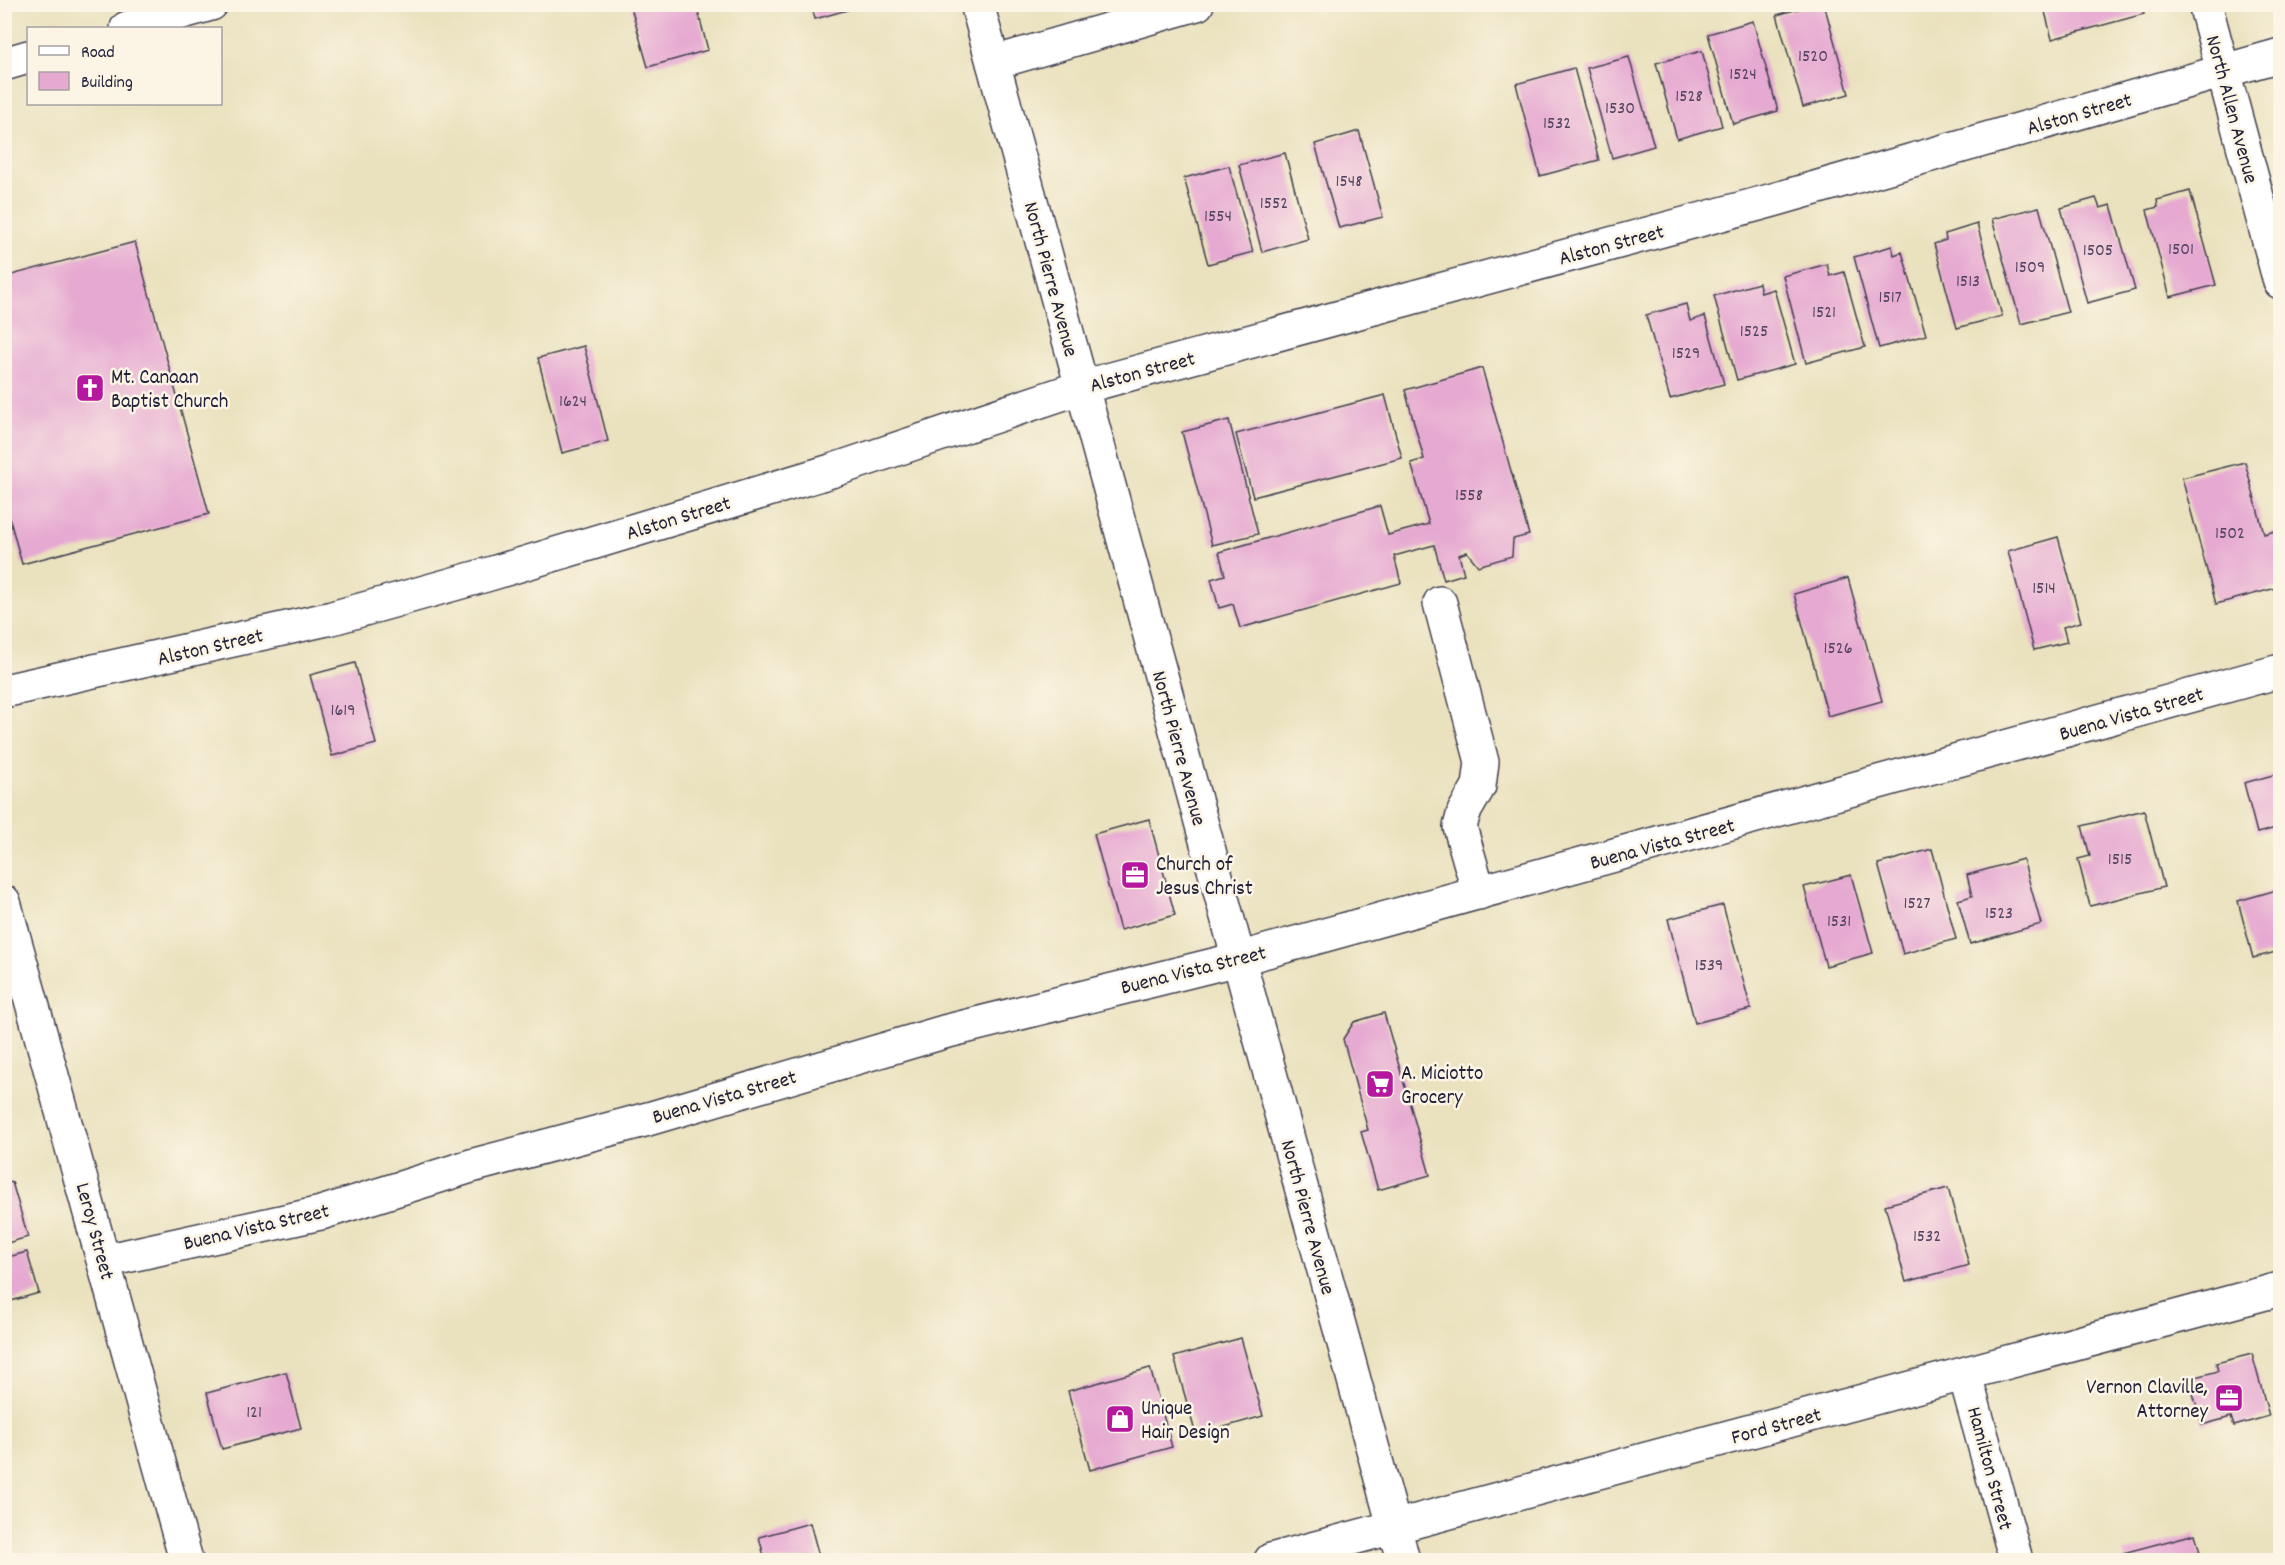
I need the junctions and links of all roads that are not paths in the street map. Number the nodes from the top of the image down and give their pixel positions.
1 (211, 4) edge
2 (977, 4) edge
3 (1197, 4) edge
4 (2205, 4) edge
5 (130, 27) edge
6 (2280, 55) edge
7 (27, 57) edge
8 (993, 63) junction
9 (4, 64) edge
10 (2223, 72) junction
11 (2280, 282) edge
12 (1082, 387) junction
13 (1440, 603) dead end
14 (2280, 671) edge
15 (4, 691) edge
16 (1479, 893) junction
17 (4, 902) edge
18 (1238, 959) junction
19 (104, 1261) junction
20 (2280, 1289) edge
21 (1965, 1375) junction
22 (1394, 1526) junction
23 (186, 1560) edge
24 (1271, 1560) edge
25 (1403, 1560) edge
26 (2016, 1560) edge

1 - 5 street
2 - 8 street, North Pierre Avenue
3 - 8 street
4 - 10 street, North Allen Avenue
6 - 10 street, Alston Street
7 - 9 street
8 - 12 street, North Pierre Avenue
10 - 11 street, North Allen Avenue
10 - 12 street, Alston Street
12 - 15 street, Alston Street
12 - 18 street, North Pierre Avenue
13 - 16 street
14 - 16 street, Buena Vista Street
16 - 18 street, Buena Vista Street
17 - 19 street, Leroy Street
18 - 19 street, Buena Vista Street
18 - 22 street, North Pierre Avenue
19 - 23 street, Leroy Street
20 - 21 street, Ford Street
21 - 22 street, Ford Street
21 - 26 street, Hamilton Street
22 - 24 street, Ford Street
22 - 25 street, North Pierre Avenue

